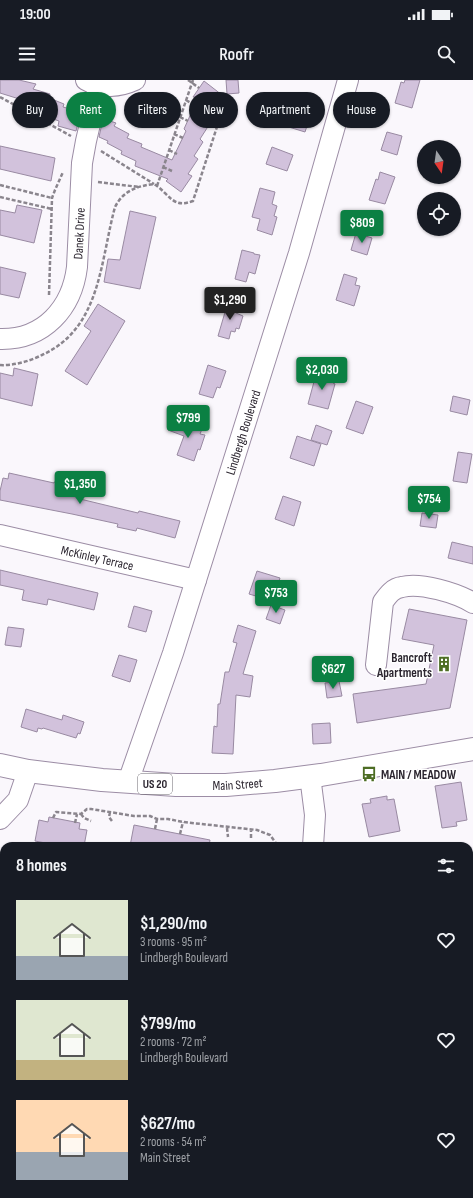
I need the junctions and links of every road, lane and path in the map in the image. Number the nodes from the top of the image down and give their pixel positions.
1 (135, 80) edge
2 (188, 80) edge
3 (348, 80) edge
4 (192, 81) edge
5 (93, 83) edge
6 (199, 88) dead end
7 (0, 97) edge
8 (186, 99) junction
9 (189, 101) edge
10 (181, 114) edge
11 (181, 118) edge
12 (188, 121) dead end
13 (176, 128) edge
14 (217, 128) edge
15 (174, 134) junction
16 (70, 136) junction
17 (74, 138) dead end
18 (183, 138) dead end
19 (69, 142) dead end
20 (98, 149) dead end
21 (169, 150) junction
22 (177, 154) dead end
23 (163, 167) junction
24 (172, 171) dead end
25 (72, 172) junction
26 (154, 184) dead end
27 (0, 185) edge
28 (139, 187) dead end
29 (0, 197) edge
30 (52, 198) junction
31 (52, 209) junction
32 (46, 301) dead end
33 (0, 338) edge
34 (0, 534) edge
35 (196, 580) junction
36 (473, 603) edge
37 (376, 665) dead end
38 (473, 749) edge
39 (0, 765) edge
40 (28, 771) junction
41 (310, 776) junction
42 (128, 782) junction
43 (110, 812) junction
44 (77, 814) junction
45 (81, 814) junction
46 (53, 818) dead end
47 (0, 819) edge
48 (157, 819) junction
49 (91, 821) dead end
50 (112, 821) dead end
51 (76, 822) dead end
52 (183, 822) junction
53 (227, 828) junction
54 (155, 829) dead end
55 (251, 830) junction
56 (180, 834) dead end
57 (228, 837) dead end
58 (251, 838) dead end
59 (275, 842) edge
60 (313, 842) edge

1 - 5 street
2 - 4 path
3 - 35 street, Lindbergh Boulevard
4 - 6 path
4 - 8 path
5 - 25 street, Danek Drive
7 - 16 path
8 - 9 path
8 - 10 path
11 - 12 path
13 - 15 path
14 - 23 path
15 - 18 path
15 - 21 path
16 - 17 path
16 - 19 path
20 - 26 path
21 - 22 path
21 - 23 path
23 - 24 path
25 - 28 path
25 - 30 path
25 - 33 street, Danek Drive
27 - 30 path
29 - 31 path
30 - 31 path
31 - 32 path
34 - 35 street, McKinley Terrace
35 - 42 street, Lindbergh Boulevard
36 - 37 street
38 - 41 main road, Main Street / US 20
39 - 40 main road, Main Street / US 20
40 - 42 main road, Main Street / US 20
40 - 47 street
41 - 42 main road, Main Street / US 20
41 - 60 street
43 - 45 path
43 - 48 path
43 - 50 path
44 - 45 path
44 - 46 path
44 - 51 path
45 - 49 path
48 - 52 path
48 - 54 path
52 - 53 path
52 - 56 path
53 - 55 path
53 - 57 path
55 - 58 path
55 - 59 path

